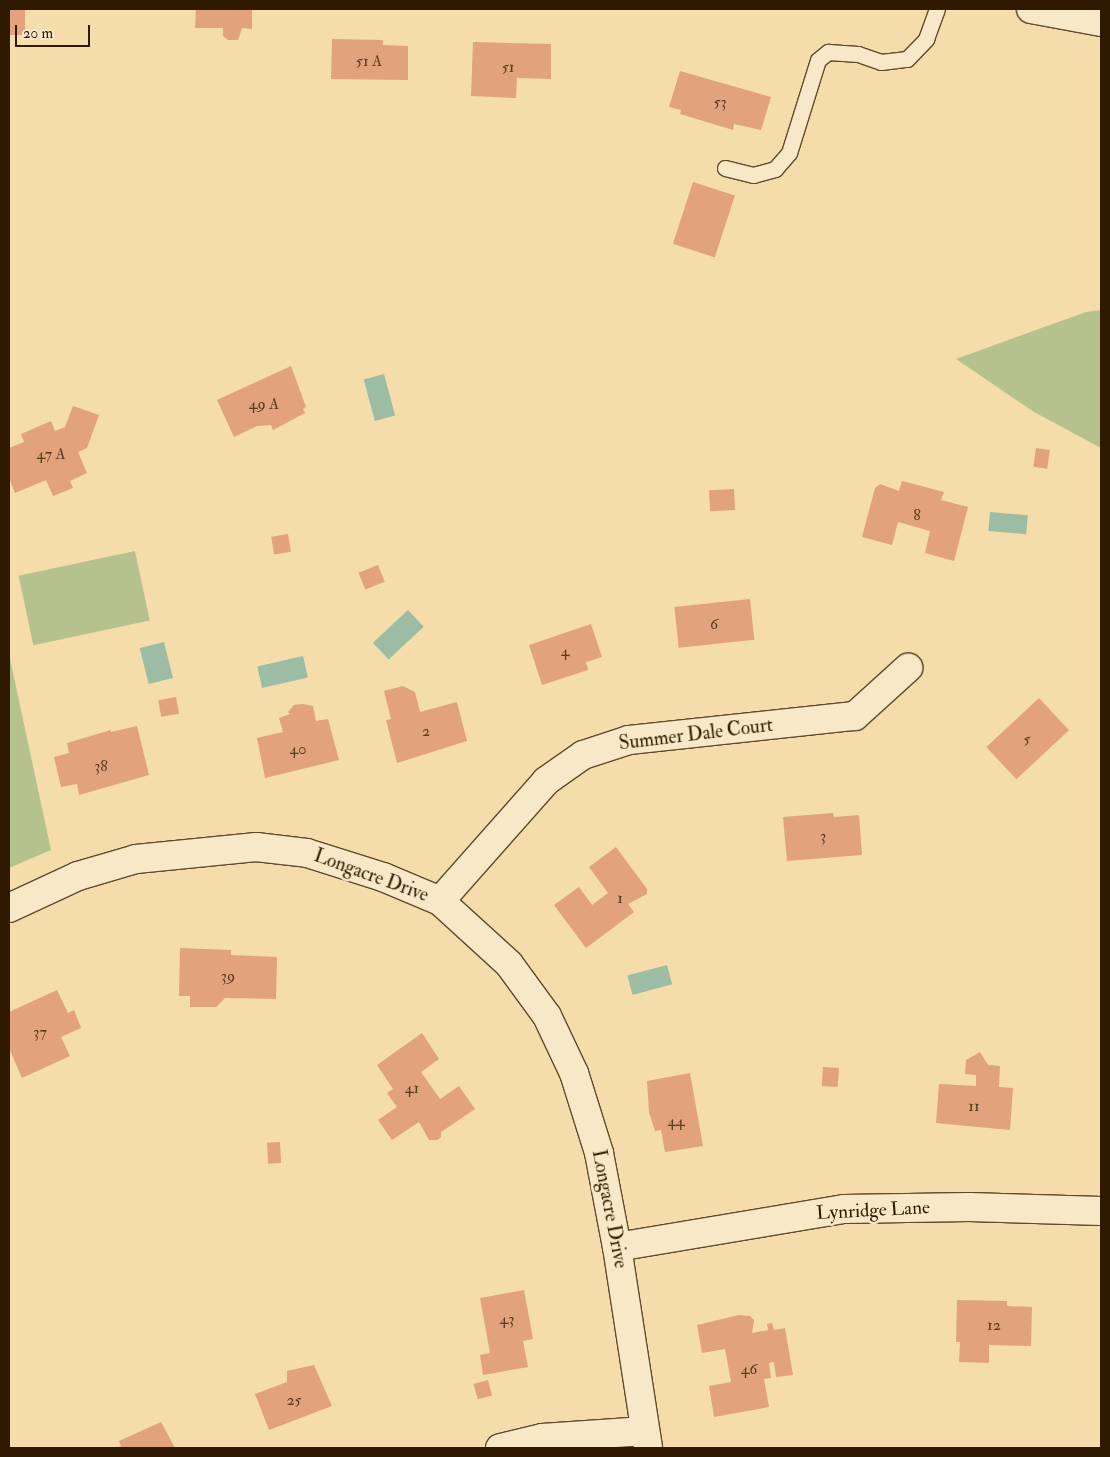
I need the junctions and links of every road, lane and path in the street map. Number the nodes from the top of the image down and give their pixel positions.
1 (937, 9) edge
2 (1031, 9) edge
3 (1101, 22) edge
4 (725, 168) dead end
5 (908, 668) dead end
6 (440, 901) junction
7 (9, 908) edge
8 (1101, 1212) edge
9 (617, 1246) junction
10 (647, 1440) edge
11 (500, 1448) edge

1 - 4 lane
2 - 3 street
5 - 6 street, Summer Dale Court
6 - 7 street, Longacre Drive
6 - 9 street, Longacre Drive
8 - 9 street, Lynridge Lane
9 - 10 street, Longacre Drive
10 - 11 street

